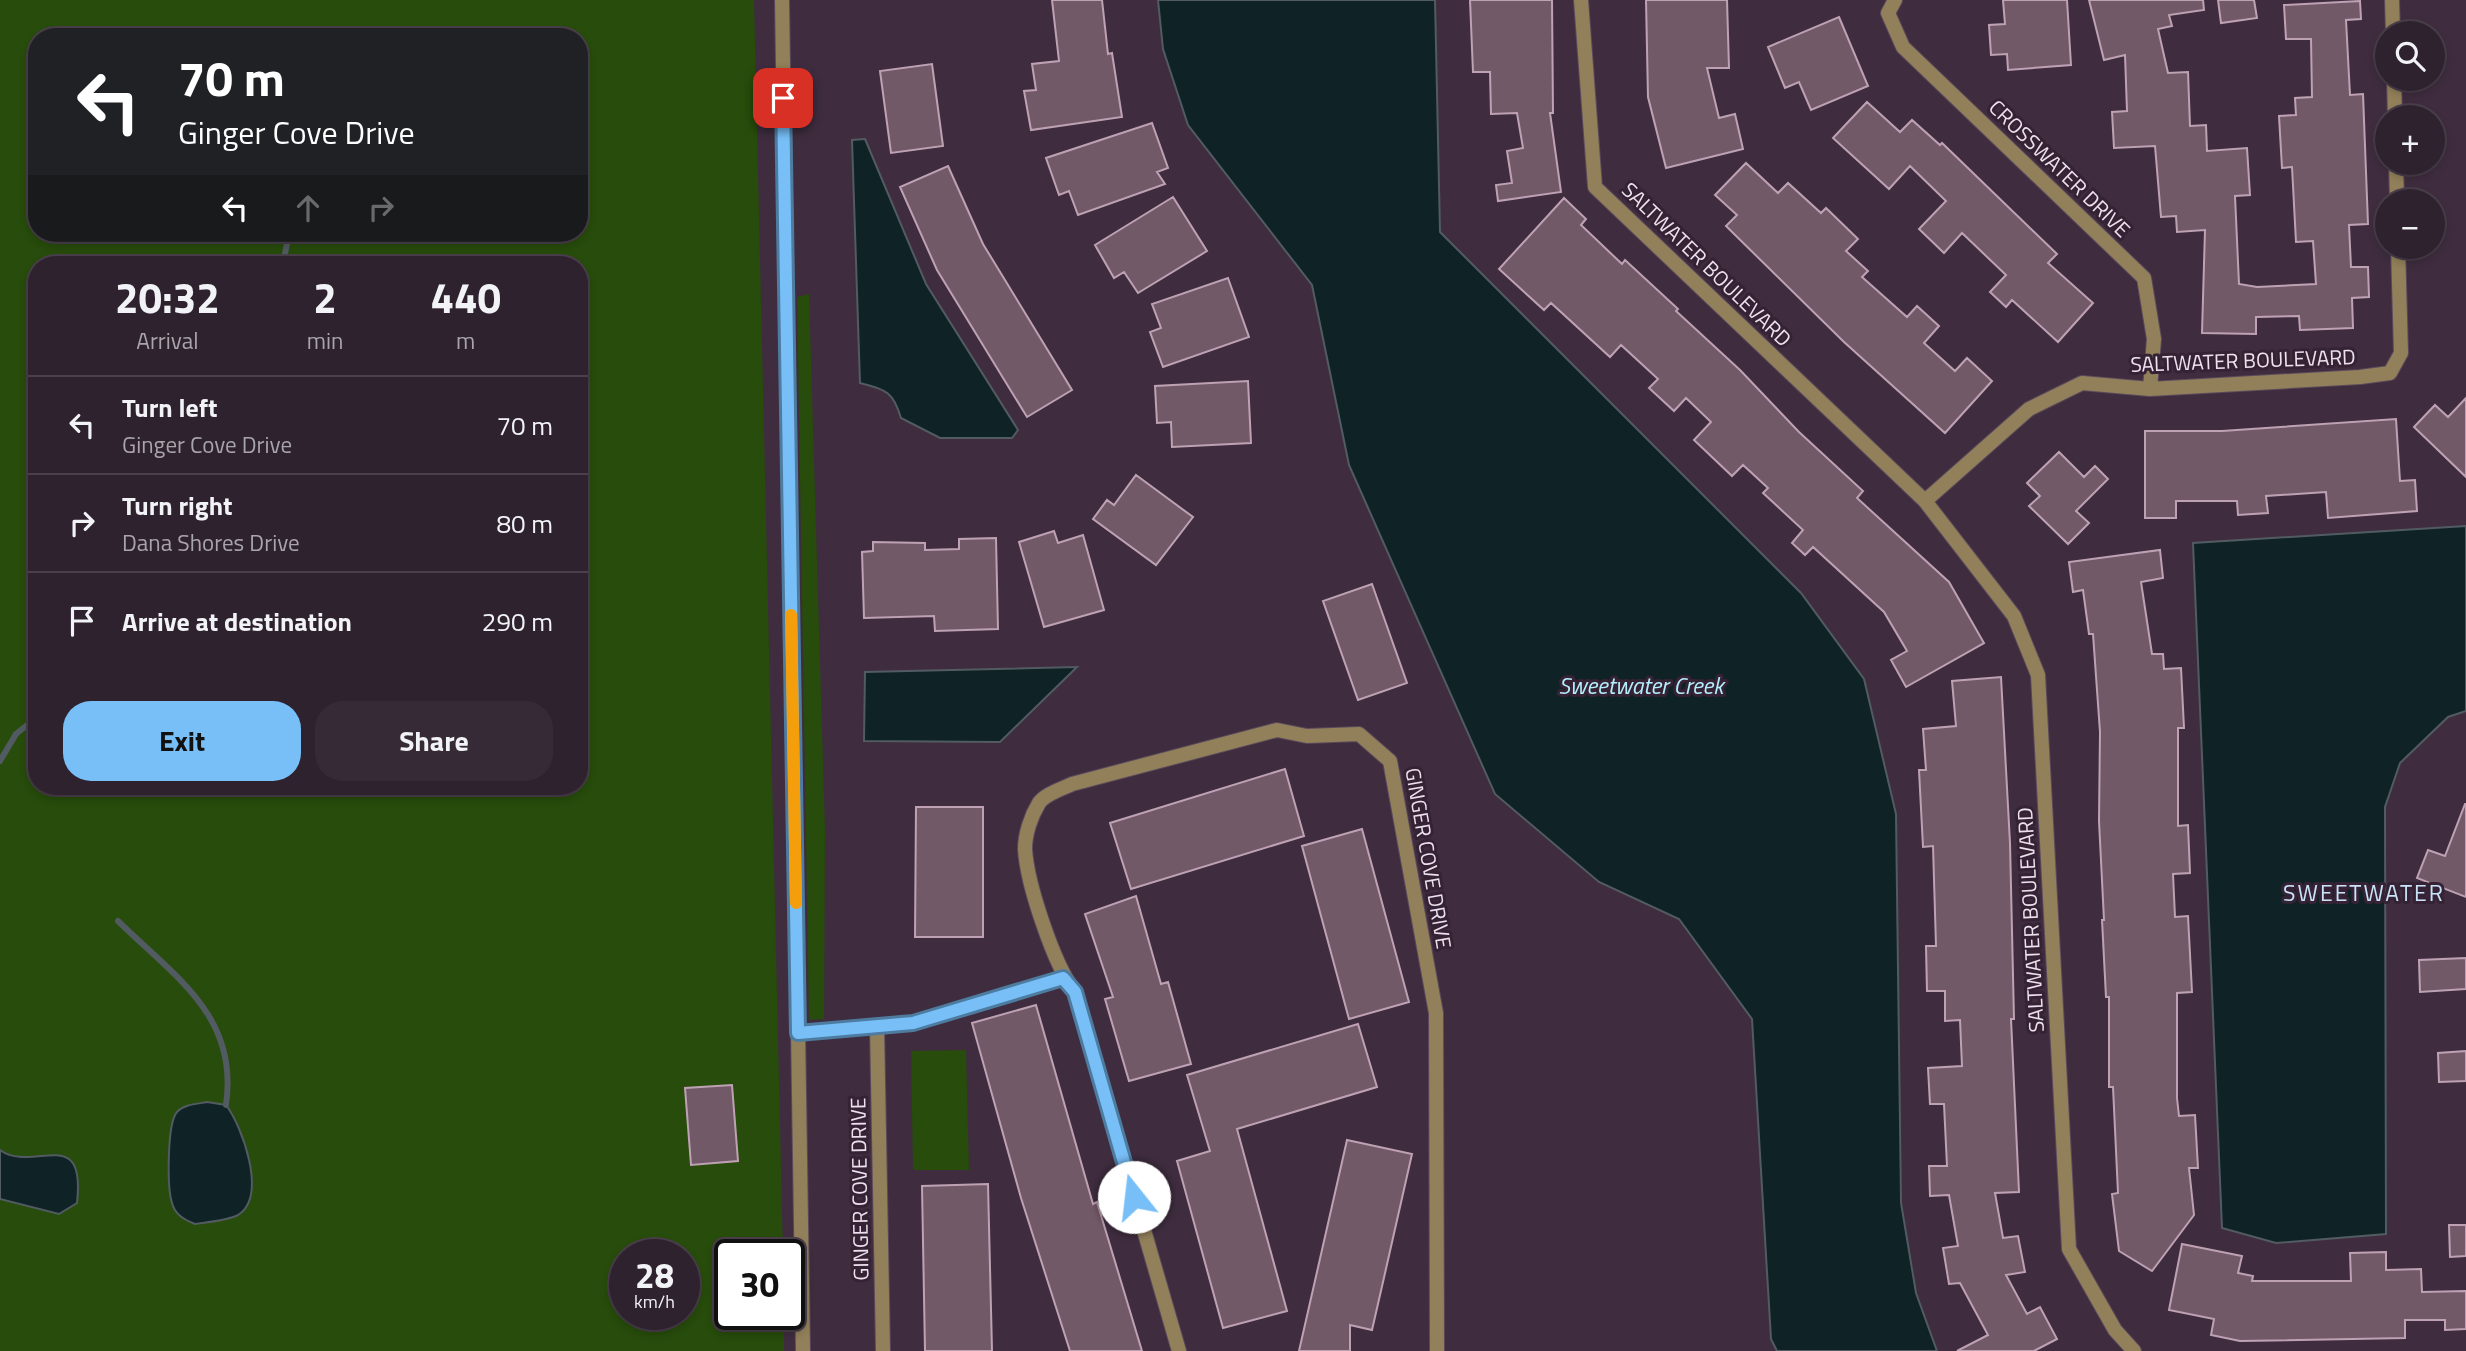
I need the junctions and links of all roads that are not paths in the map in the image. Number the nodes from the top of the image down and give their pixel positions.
1 (782, 0) edge
2 (1581, 0) edge
3 (1895, 0) edge
4 (2392, 0) edge
5 (2393, 21) edge
6 (2399, 259) edge
7 (2150, 389) junction
8 (1925, 501) junction
9 (1063, 978) junction
10 (877, 1026) junction
11 (798, 1033) junction
12 (803, 1351) edge
13 (883, 1351) edge
14 (1179, 1351) edge
15 (1437, 1351) edge
16 (2134, 1351) edge

1 - 11 street
2 - 8 street, SALTWATER BOULEVARD
3 - 7 street, CROSSWATER DRIVE
4 - 5 street
6 - 7 street, SALTWATER BOULEVARD
7 - 8 street, SALTWATER BOULEVARD
8 - 16 street, SALTWATER BOULEVARD
9 - 10 street
9 - 14 street, GINGER COVE DRIVE
9 - 15 street, GINGER COVE DRIVE
10 - 11 street
10 - 13 street, GINGER COVE DRIVE
11 - 12 street

